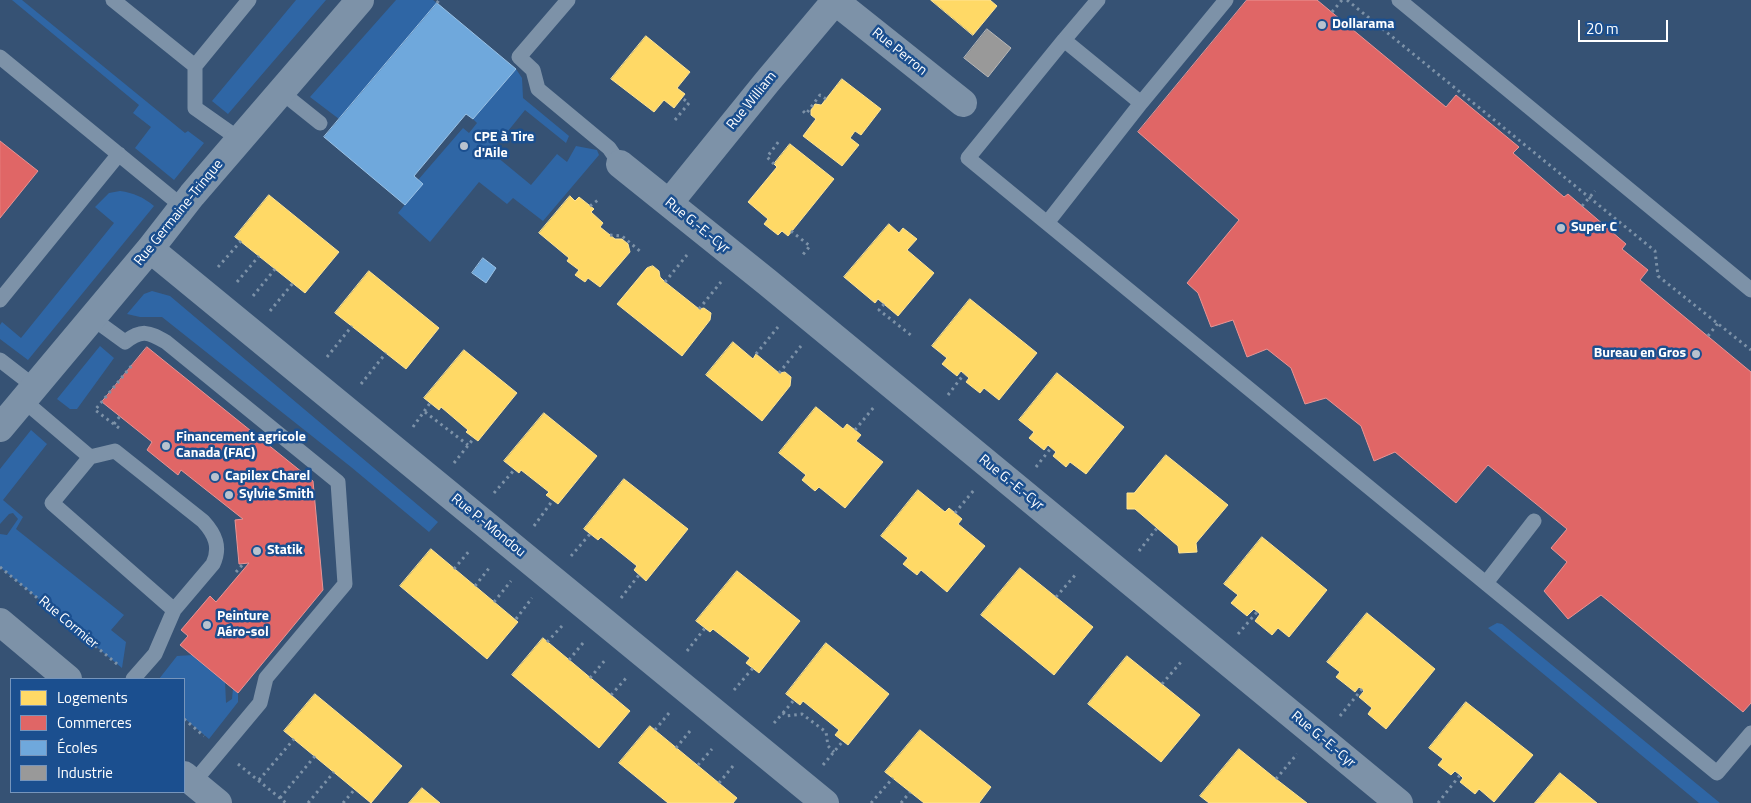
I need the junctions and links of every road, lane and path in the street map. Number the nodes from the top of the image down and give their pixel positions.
1 (113, 0) edge
2 (249, 0) edge
3 (360, 0) edge
4 (568, 0) edge
5 (1098, 0) edge
6 (1226, 0) edge
7 (1342, 0) edge
8 (1347, 0) edge
9 (1399, 0) edge
10 (836, 1) edge
11 (1332, 12) dead end
12 (1064, 40) junction
13 (0, 57) edge
14 (196, 66) junction
15 (280, 91) junction
16 (682, 98) dead end
17 (826, 99) dead end
18 (963, 103) dead end
19 (1141, 103) junction
20 (803, 111) dead end
21 (675, 120) dead end
22 (320, 123) dead end
23 (239, 139) junction
24 (778, 141) dead end
25 (118, 154) junction
26 (620, 164) joint
27 (774, 164) dead end
28 (1590, 198) junction
29 (598, 200) dead end
30 (670, 204) junction
31 (590, 206) dead end
32 (1582, 206) dead end
33 (183, 207) junction
34 (1047, 222) junction
35 (792, 231) dead end
36 (610, 235) dead end
37 (241, 241) dead end
38 (150, 248) junction
39 (641, 252) dead end
40 (259, 256) dead end
41 (801, 256) dead end
42 (275, 269) dead end
43 (293, 283) dead end
44 (1751, 290) edge
45 (0, 300) edge
46 (884, 304) dead end
47 (226, 311) junction
48 (92, 318) junction
49 (1718, 323) junction
50 (352, 326) dead end
51 (912, 336) dead end
52 (1708, 336) dead end
53 (1751, 350) edge
54 (386, 353) dead end
55 (0, 360) edge
56 (136, 361) dead end
57 (308, 379) junction
58 (29, 393) junction
59 (343, 407) junction
60 (425, 412) dead end
61 (120, 416) dead end
62 (114, 424) junction
63 (0, 428) edge
64 (120, 430) dead end
65 (468, 445) dead end
66 (90, 457) junction
67 (1534, 521) dead end
68 (0, 567) edge
69 (1486, 583) junction
70 (174, 610) junction
71 (0, 622) edge
72 (67, 678) edge
73 (133, 678) edge
74 (135, 678) edge
75 (1362, 689) dead end
76 (794, 700) dead end
77 (783, 713) junction
78 (1751, 733) edge
79 (294, 739) dead end
80 (1321, 739) junction
81 (756, 746) junction
82 (834, 752) dead end
83 (315, 756) dead end
84 (334, 772) dead end
85 (1460, 775) dead end
86 (893, 778) dead end
87 (189, 779) edge
88 (259, 780) dead end
89 (355, 789) dead end
90 (910, 792) dead end
91 (280, 798) dead end
92 (218, 803) edge
93 (308, 803) edge
94 (344, 803) edge
95 (825, 803) edge
96 (871, 803) edge
97 (901, 803) edge
98 (1399, 803) edge
99 (1438, 803) edge

1 - 14 lane
2 - 14 lane
3 - 15 street, Rue Germaine-Trinque
4 - 26 lane
5 - 12 lane
6 - 19 lane
7 - 11 path
8 - 28 path
9 - 44 lane
10 - 18 street, Rue Perron
10 - 30 street, Rue William
12 - 19 lane
12 - 34 lane
13 - 25 lane
14 - 23 lane
15 - 22 lane
15 - 23 street, Rue Germaine-Trinque
16 - 21 path
17 - 20 path
19 - 34 lane
23 - 33 street, Rue Germaine-Trinque
24 - 27 path
25 - 33 lane
25 - 45 lane
26 - 30 street, Rue G.-E.-Cyr
28 - 32 path
28 - 49 path
29 - 31 path
30 - 80 street, Rue G.-E.-Cyr
33 - 38 street, Rue Germaine-Trinque
34 - 69 lane
35 - 41 path
36 - 39 path
37 - 47 path
38 - 47 street, Rue P.-Mondou
38 - 48 street, Rue Germaine-Trinque
40 - 47 path
42 - 47 path
43 - 47 path
46 - 51 path
47 - 57 street, Rue P.-Mondou
48 - 58 street, Rue Germaine-Trinque
48 - 87 lane
49 - 52 path
49 - 53 path
50 - 57 path
54 - 59 path
55 - 58 lane
56 - 62 path
57 - 59 street, Rue P.-Mondou
58 - 63 street, Rue Germaine-Trinque
58 - 66 lane
59 - 81 street, Rue P.-Mondou
60 - 65 path
61 - 62 path
62 - 64 path
66 - 70 lane
66 - 70 lane
67 - 69 lane
68 - 73 path, Rue Cormier
69 - 78 lane
70 - 74 lane
71 - 72 street
75 - 80 path
76 - 77 path
77 - 81 path
77 - 82 path
79 - 88 path
80 - 98 street, Rue G.-E.-Cyr
81 - 95 street, Rue P.-Mondou
83 - 91 path
84 - 93 path
85 - 99 path
86 - 96 path
87 - 92 street
89 - 94 path
90 - 97 path

